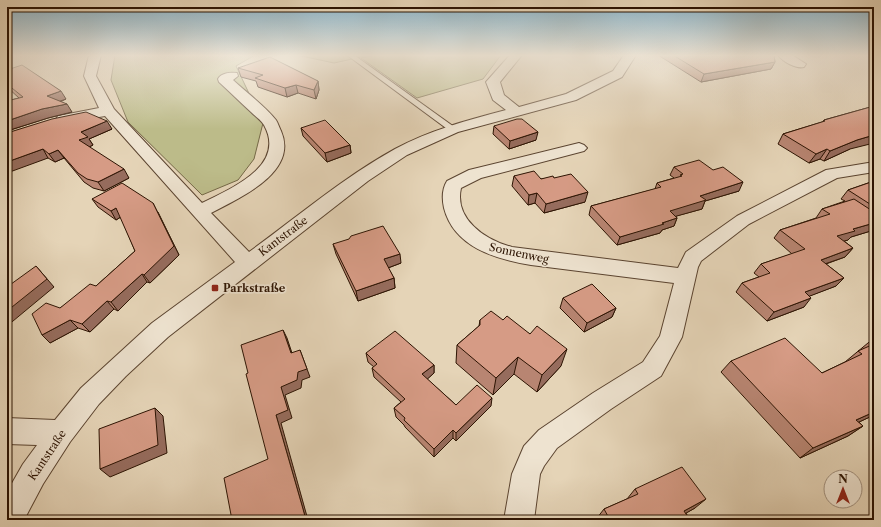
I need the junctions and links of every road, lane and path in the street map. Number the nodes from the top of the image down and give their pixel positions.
1 (91, 80) edge
2 (225, 80) edge
3 (384, 80) edge
4 (495, 80) edge
5 (607, 80) edge
6 (108, 111) junction
7 (516, 111) junction
8 (48, 123) edge
9 (453, 129) junction
10 (579, 148) dead end
11 (874, 167) edge
12 (200, 211) junction
13 (247, 263) junction
14 (686, 277) junction
15 (7, 431) edge
16 (61, 433) junction
17 (8, 520) edge
18 (519, 520) edge

1 - 6 street
2 - 12 street
3 - 9 lane
4 - 7 street
5 - 7 street, Kantstraße
6 - 8 street
6 - 12 street
7 - 9 street, Kantstraße
9 - 13 street, Kantstraße
10 - 14 street, Sonnenweg
11 - 14 street
12 - 13 street
13 - 16 street, Kantstraße
14 - 18 street
15 - 16 street
16 - 17 street, Kantstraße

